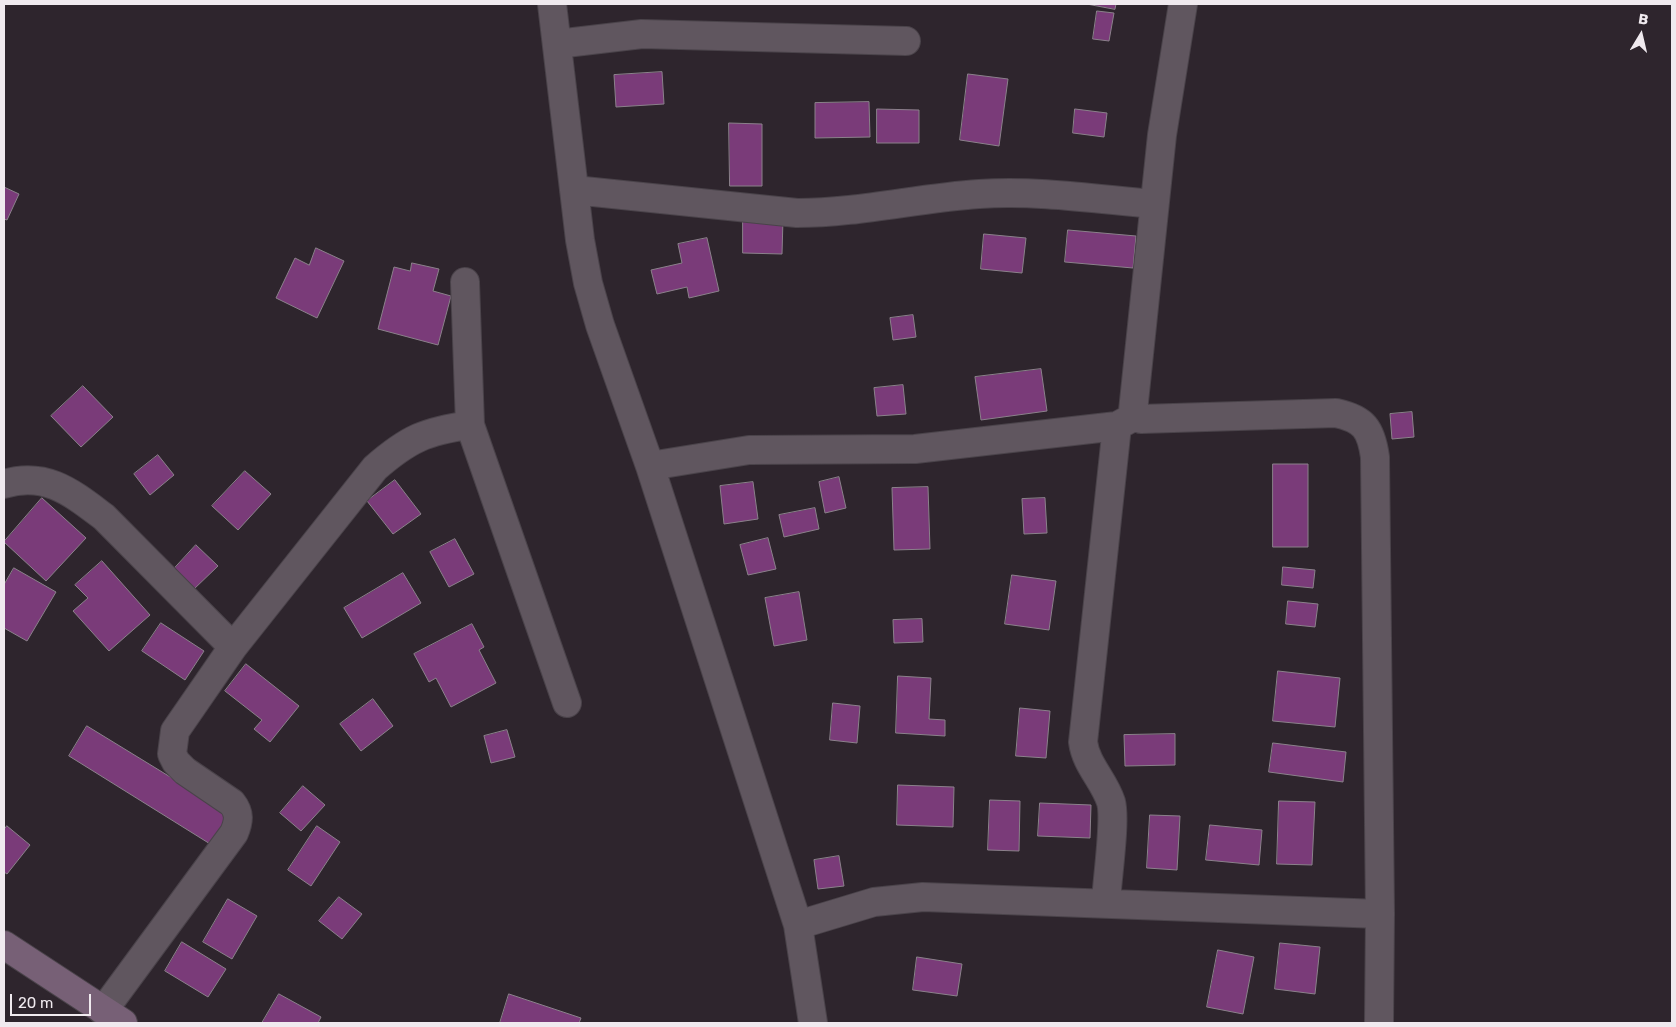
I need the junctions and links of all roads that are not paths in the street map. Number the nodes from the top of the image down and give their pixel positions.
1 (552, 4) edge
2 (1182, 4) edge
3 (906, 41) dead end
4 (557, 44) junction
5 (574, 190) junction
6 (1154, 204) junction
7 (465, 282) dead end
8 (1126, 421) junction
9 (470, 425) junction
10 (650, 466) junction
11 (4, 484) edge
12 (232, 647) junction
13 (566, 703) dead end
14 (1106, 902) junction
15 (1380, 914) junction
16 (798, 925) junction
17 (4, 944) edge
18 (113, 1017) edge
19 (813, 1023) edge
20 (1379, 1023) edge

1 - 4 street
2 - 6 street
3 - 4 street
4 - 5 street
5 - 6 street
5 - 10 street
6 - 8 street
7 - 9 street
8 - 10 street
8 - 14 street
8 - 15 street
9 - 12 street
9 - 13 street
10 - 16 street
11 - 12 street
12 - 18 street
14 - 15 street
14 - 16 street
15 - 20 street
16 - 19 street
17 - 18 main road

